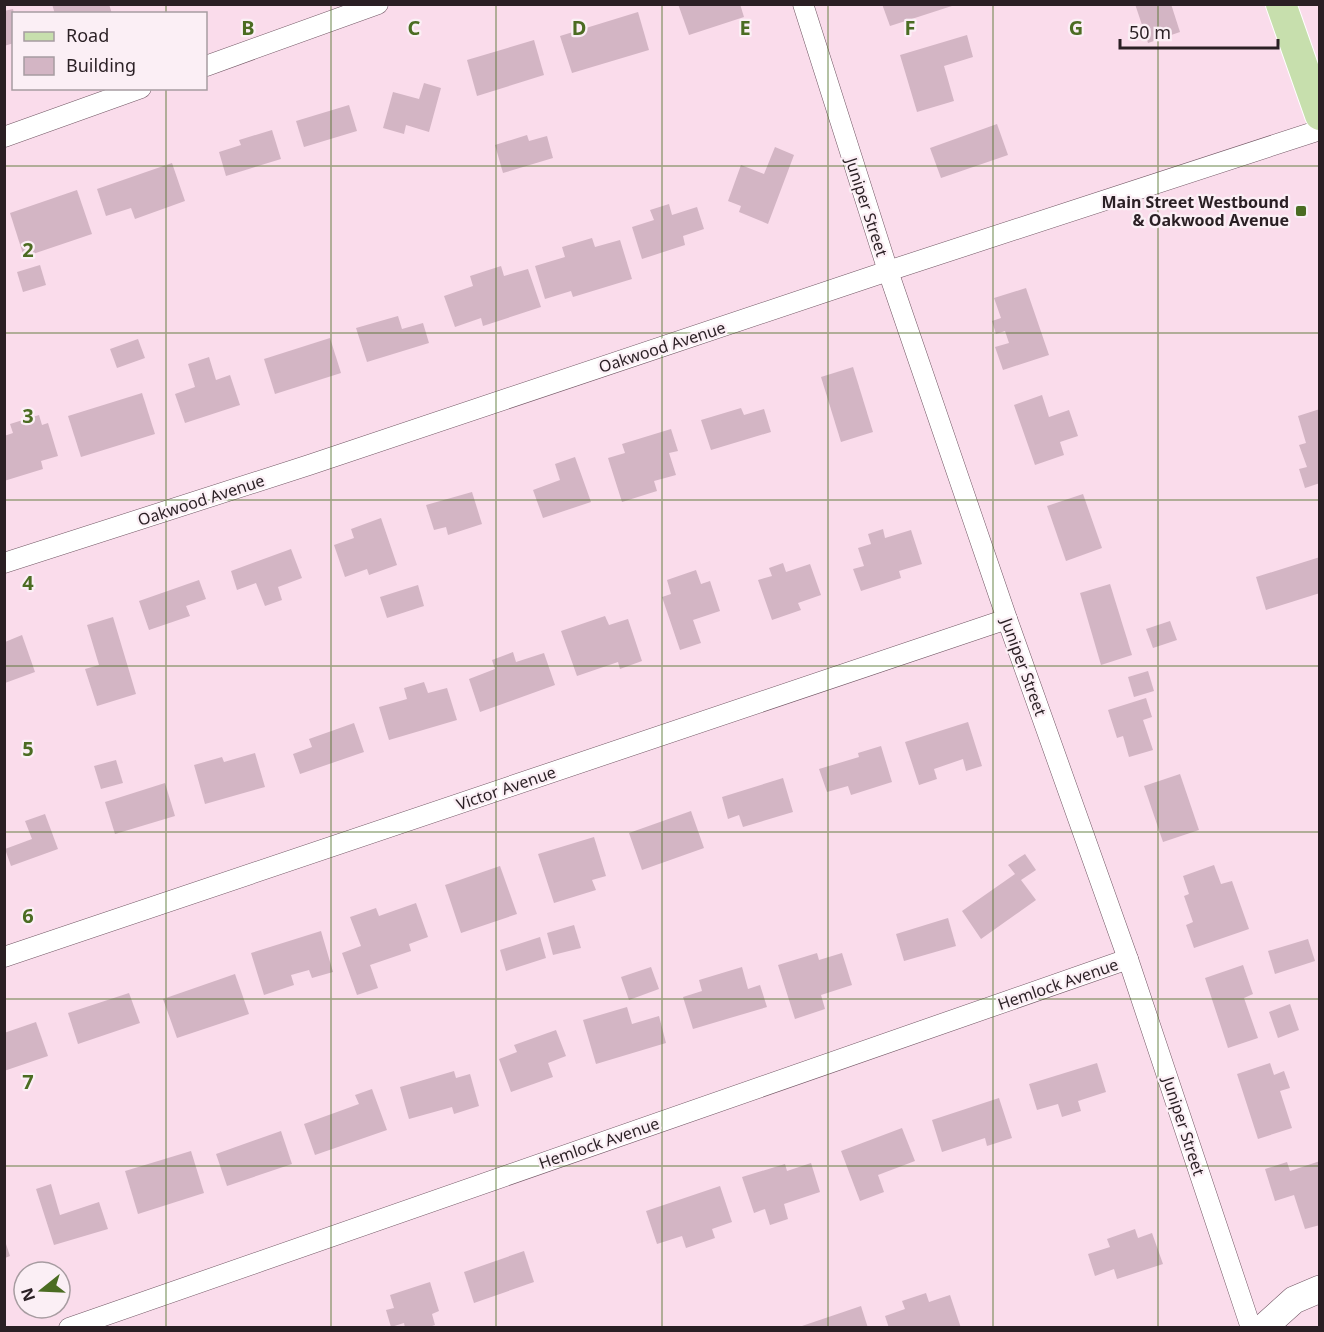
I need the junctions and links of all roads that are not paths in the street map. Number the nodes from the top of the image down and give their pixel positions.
1 (378, 4) edge
2 (803, 4) edge
3 (1281, 4) edge
4 (207, 66) edge
5 (135, 90) edge
6 (1320, 115) edge
7 (1320, 130) edge
8 (4, 137) edge
9 (888, 271) junction
10 (4, 563) edge
11 (1007, 619) junction
12 (4, 957) edge
13 (1128, 959) junction
14 (1320, 1289) edge
15 (69, 1328) edge
16 (1251, 1328) edge
17 (1263, 1328) edge

1 - 4 street
2 - 9 street, Juniper Street
3 - 6 main road
5 - 8 street
7 - 9 street, Oakwood Avenue
9 - 10 street, Oakwood Avenue
9 - 11 street, Juniper Street
11 - 12 street, Victor Avenue
11 - 13 street, Juniper Street
13 - 15 street, Hemlock Avenue
13 - 16 street, Juniper Street
14 - 17 street

